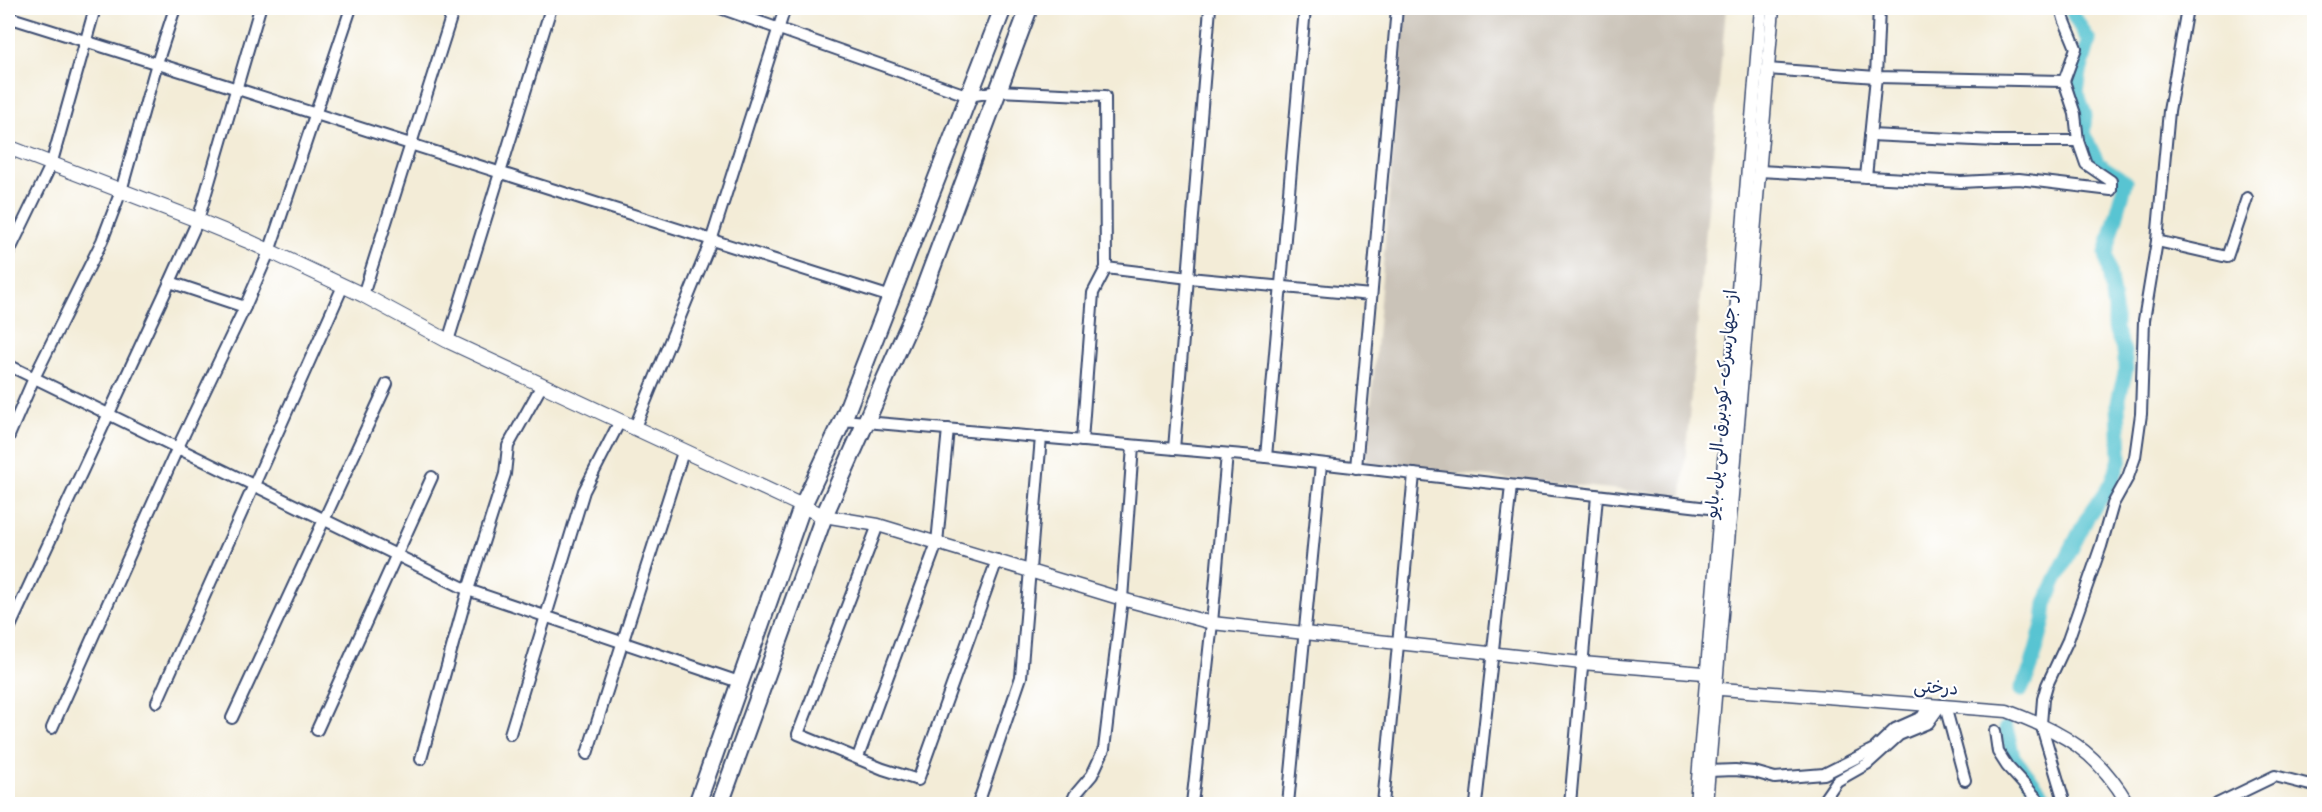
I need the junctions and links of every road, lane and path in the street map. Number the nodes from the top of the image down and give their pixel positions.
1 (11, 8) edge
2 (95, 8) edge
3 (174, 8) edge
4 (260, 8) edge
5 (351, 8) edge
6 (454, 8) edge
7 (551, 8) edge
8 (720, 8) edge
9 (785, 8) edge
10 (1003, 8) edge
11 (1029, 8) edge
12 (1210, 8) edge
13 (1305, 8) edge
14 (1397, 8) edge
15 (1761, 8) edge
16 (1773, 8) edge
17 (1879, 8) edge
18 (2061, 8) edge
19 (2187, 8) edge
20 (8, 18) edge
21 (778, 27) junction
22 (86, 41) junction
23 (157, 63) junction
24 (1768, 69) junction
25 (1876, 77) junction
26 (2064, 81) junction
27 (237, 87) junction
28 (998, 92) junction
29 (969, 96) junction
30 (316, 113) junction
31 (1870, 135) junction
32 (2078, 141) junction
33 (411, 144) junction
34 (8, 147) edge
35 (51, 165) junction
36 (1759, 171) junction
37 (500, 173) junction
38 (1866, 177) junction
39 (121, 191) junction
40 (2247, 198) dead end
41 (198, 220) junction
42 (711, 241) junction
43 (2157, 241) junction
44 (269, 252) junction
45 (8, 254) edge
46 (1106, 268) junction
47 (1189, 278) junction
48 (170, 282) junction
49 (343, 286) junction
50 (1281, 286) junction
51 (1371, 295) junction
52 (363, 296) junction
53 (891, 297) junction
54 (245, 307) junction
55 (448, 341) junction
56 (8, 365) edge
57 (34, 378) junction
58 (387, 384) dead end
59 (542, 385) junction
60 (108, 413) junction
61 (843, 420) junction
62 (620, 421) junction
63 (866, 422) junction
64 (635, 427) junction
65 (948, 429) junction
66 (1041, 437) junction
67 (8, 438) edge
68 (1082, 441) junction
69 (1133, 446) junction
70 (178, 447) junction
71 (1174, 449) junction
72 (683, 452) junction
73 (1227, 454) junction
74 (1266, 457) junction
75 (1321, 464) junction
76 (1356, 468) junction
77 (1414, 474) junction
78 (432, 477) dead end
79 (254, 484) junction
80 (1511, 486) junction
81 (1597, 496) junction
82 (802, 507) junction
83 (1725, 510) junction
84 (824, 516) junction
85 (323, 520) junction
86 (878, 525) junction
87 (937, 543) junction
88 (396, 555) junction
89 (997, 560) junction
90 (1029, 570) junction
91 (468, 590) junction
92 (1122, 599) junction
93 (546, 616) junction
94 (1212, 623) junction
95 (8, 631) edge
96 (1303, 634) junction
97 (622, 641) junction
98 (1399, 644) junction
99 (1492, 652) junction
100 (1582, 663) junction
101 (1711, 674) junction
102 (739, 682) junction
103 (1710, 688) junction
104 (157, 702) dead end
105 (1938, 706) junction
106 (232, 718) dead end
107 (2041, 724) junction
108 (52, 728) dead end
109 (317, 730) dead end
110 (1995, 731) dead end
111 (510, 734) dead end
112 (587, 754) dead end
113 (858, 757) junction
114 (421, 759) dead end
115 (1865, 759) junction
116 (1708, 771) junction
117 (1965, 780) dead end
118 (2314, 786) edge
119 (697, 804) edge
120 (720, 804) edge
121 (978, 804) edge
122 (1071, 804) edge
123 (1192, 804) edge
124 (1288, 804) edge
125 (1383, 804) edge
126 (1476, 804) edge
127 (1569, 804) edge
128 (1696, 804) edge
129 (1706, 804) edge
130 (1821, 804) edge
131 (2030, 804) edge
132 (2042, 804) edge
133 (2065, 804) edge
134 (2128, 804) edge
135 (2217, 804) edge

1 - 20 street
2 - 22 street
3 - 23 street
4 - 27 street
5 - 30 street
6 - 33 street
7 - 37 street
8 - 21 street
9 - 21 street
10 - 29 main road
11 - 28 main road
12 - 47 street
13 - 50 street
14 - 51 street
15 - 83 street, از جهارسرک-کودبرق الی پل بایو
16 - 24 street, از جهارسرک-کودبرق الی پل بایو
17 - 25 street
18 - 26 street
19 - 43 street
20 - 22 street
21 - 29 street
21 - 42 street
22 - 23 street
22 - 35 street
23 - 27 street
23 - 39 street
24 - 25 street
24 - 36 street, از جهارسرک-کودبرق الی پل بایو
25 - 26 street
25 - 31 street
26 - 32 street
27 - 30 street
27 - 41 street
28 - 29 street
28 - 46 street
28 - 63 main road
29 - 53 main road
30 - 33 street
30 - 44 street
31 - 32 street
31 - 38 street
32 - 38 street
33 - 37 street
33 - 52 street
34 - 35 main road
35 - 39 main road
35 - 45 street
36 - 38 street
36 - 83 street, از جهارسرک-کودبرق الی پل بایو
37 - 42 street
37 - 55 street
39 - 41 main road
39 - 57 street
40 - 43 street
41 - 44 main road
41 - 48 street
42 - 53 street
42 - 64 street
43 - 107 street
44 - 49 main road
44 - 54 street
46 - 47 street
46 - 68 street
47 - 50 street
47 - 71 street
48 - 54 street
48 - 60 street
49 - 52 main road
49 - 79 street
50 - 51 street
50 - 74 street
51 - 76 street
52 - 55 main road
53 - 61 main road
54 - 70 street
55 - 59 main road
56 - 57 street
57 - 60 street
57 - 67 street
58 - 85 street
59 - 62 main road
59 - 91 street
60 - 70 street
60 - 95 street
61 - 63 street
61 - 82 main road
62 - 64 main road
62 - 93 street
63 - 65 street
63 - 84 main road
64 - 72 main road
65 - 66 street
65 - 87 street
66 - 68 street
66 - 90 street
68 - 69 street
69 - 71 street
69 - 92 street
70 - 79 street
70 - 108 street
71 - 73 street
72 - 82 main road
72 - 97 street
73 - 74 street
73 - 94 street
74 - 75 street
75 - 76 street
75 - 96 street
76 - 77 street
77 - 80 street
77 - 98 street
78 - 88 street
79 - 85 street
79 - 104 street
80 - 81 street
80 - 99 street
81 - 83 street
81 - 100 street
82 - 84 main road
82 - 102 main road
83 - 101 street, از جهارسرک-کودبرق الی پل بایو
84 - 86 street
84 - 120 main road
85 - 88 street
85 - 106 street
86 - 87 street
86 - 113 street
87 - 89 street
87 - 113 street
88 - 91 street
88 - 109 street
89 - 90 street
89 - 113 street
90 - 92 street
90 - 121 street
91 - 93 street
91 - 114 street
92 - 94 street
92 - 122 street
93 - 97 street
93 - 111 street
94 - 96 street
94 - 123 street
96 - 98 street
96 - 124 street
97 - 102 street
97 - 112 street
98 - 99 street
98 - 125 street
99 - 100 street
99 - 126 street
100 - 101 street
100 - 127 street
101 - 103 street, از جهارسرک-کودبرق الی پل بایو
102 - 119 main road
103 - 105 street, درختی
103 - 116 street, از جهارسرک-کودبرق الی پل بایو
103 - 128 street, از جهارسرک-کودبرق الی پل بایو
105 - 107 street, درختی
105 - 115 street
105 - 117 street
107 - 133 street
107 - 134 street, درختی
110 - 132 street
115 - 116 street
115 - 130 street
116 - 129 street, از جهارسرک-کودبرق الی پل بایو
118 - 135 street
131 - 132 street

